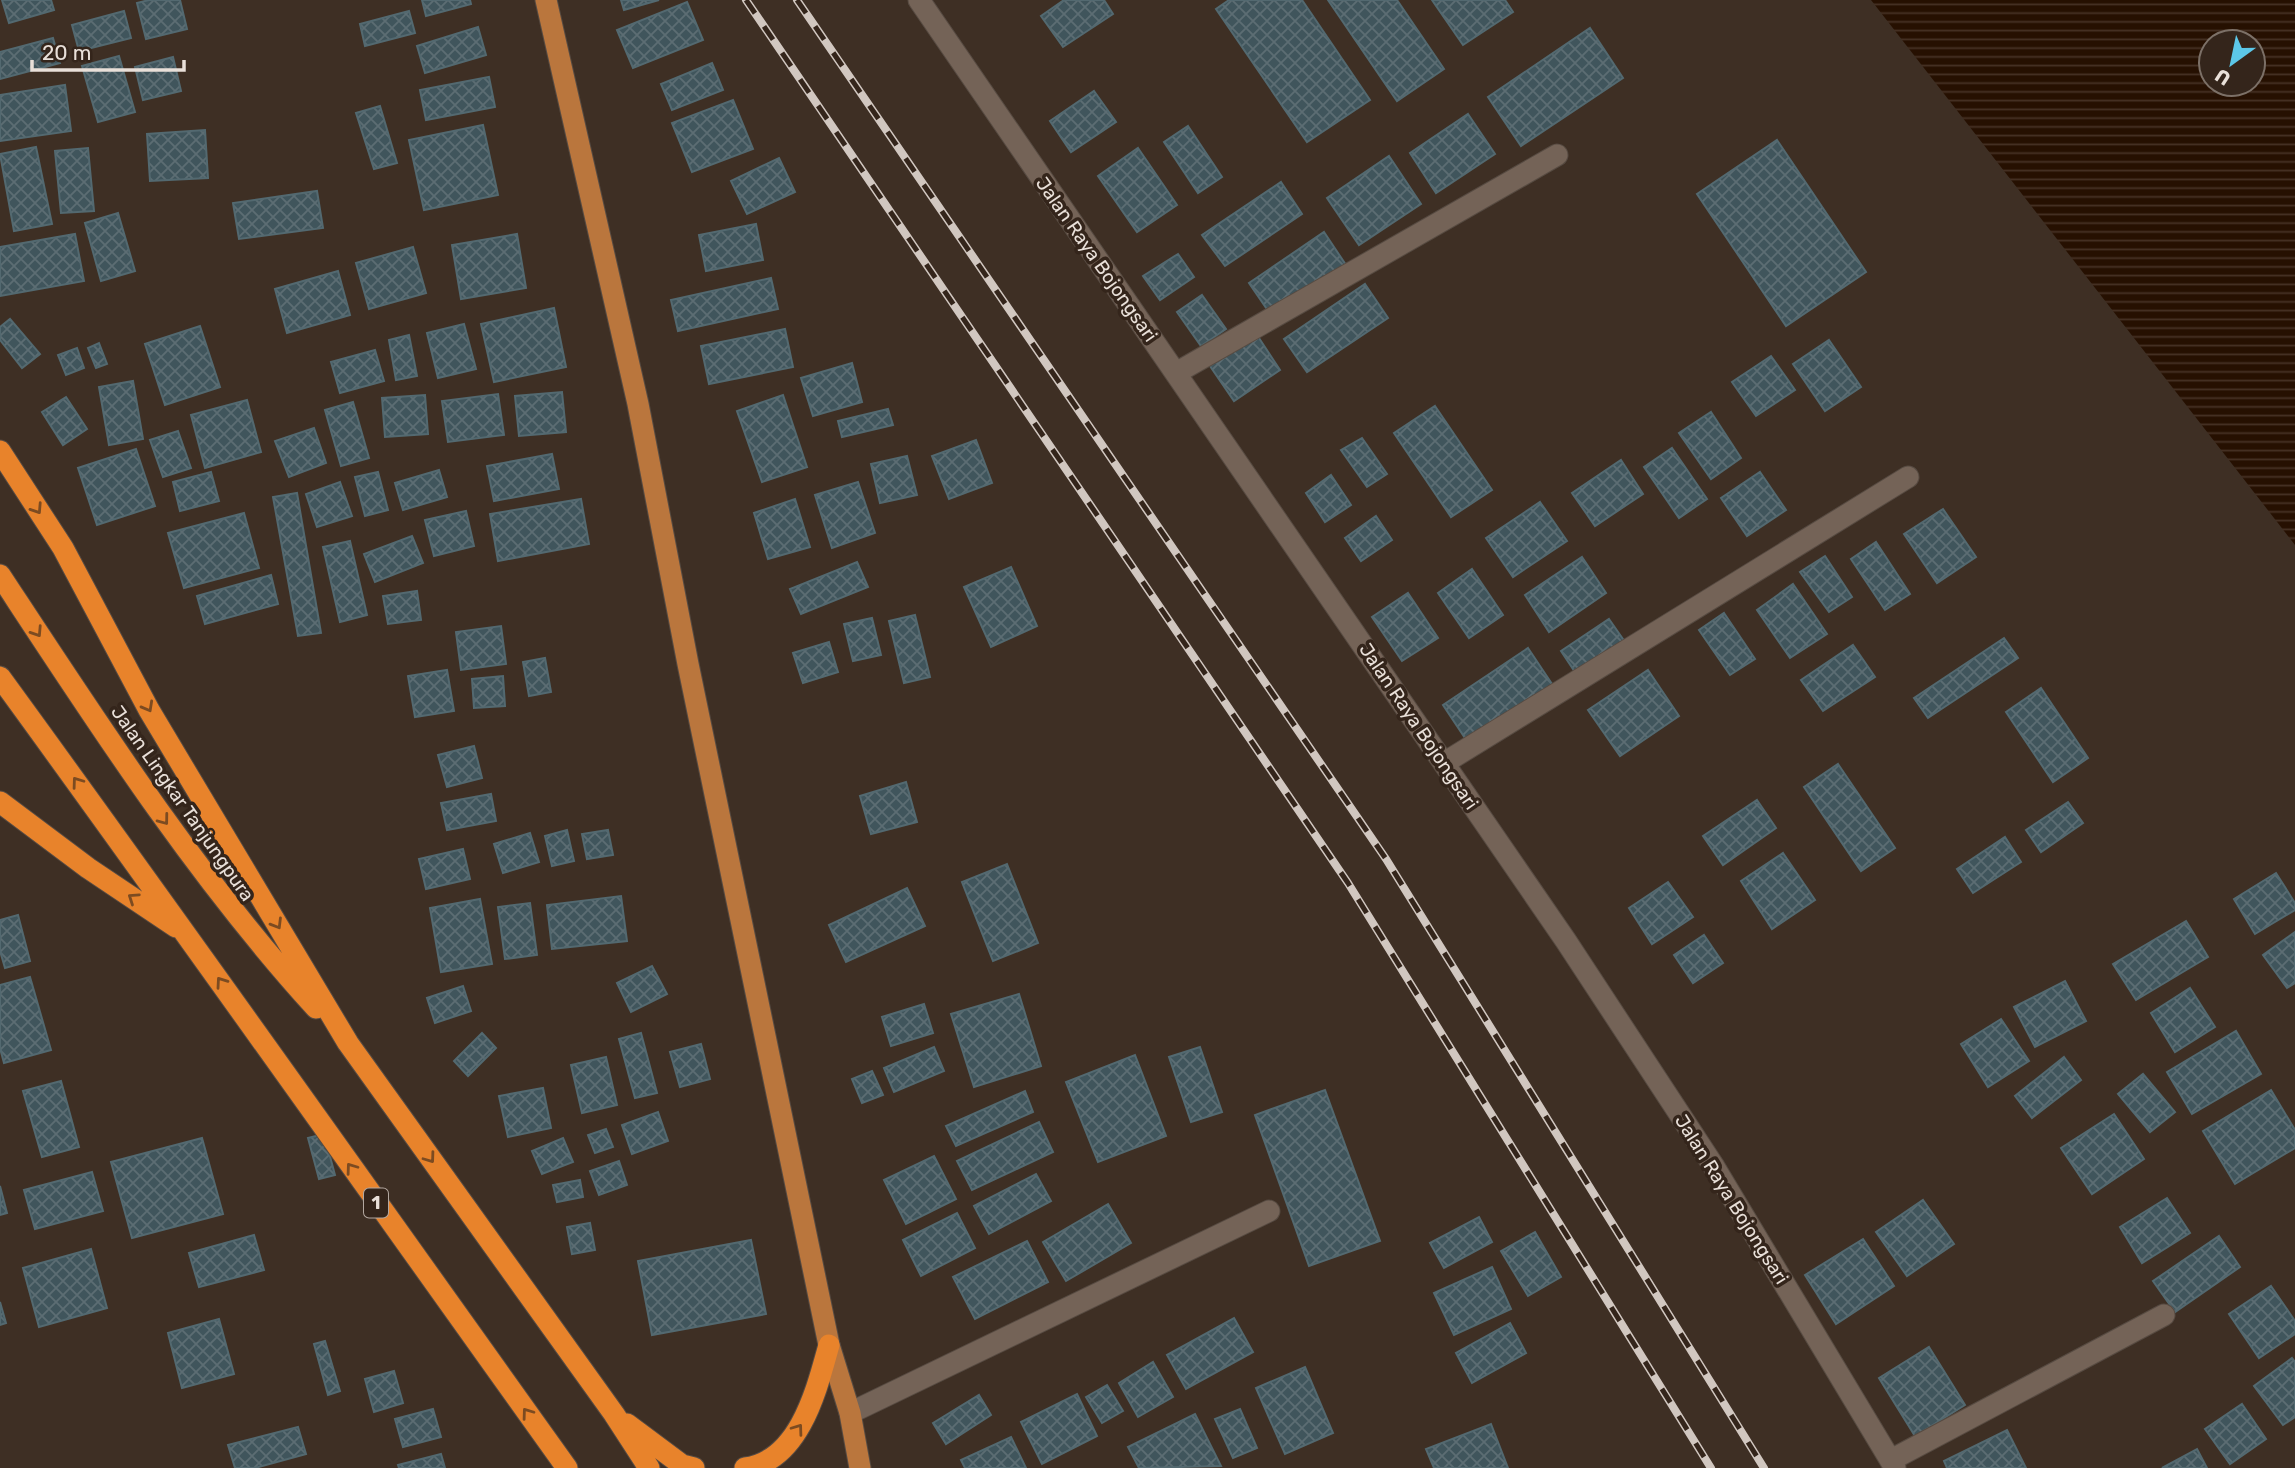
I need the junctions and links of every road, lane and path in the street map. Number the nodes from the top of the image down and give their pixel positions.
1 (546, 0) edge
2 (919, 0) edge
3 (1558, 155) dead end
4 (1176, 373) junction
5 (0, 451) edge
6 (1908, 477) dead end
7 (0, 575) edge
8 (0, 677) edge
9 (1444, 763) junction
10 (0, 802) edge
11 (189, 936) junction
12 (348, 1043) junction
13 (1269, 1211) dead end
14 (2164, 1315) dead end
15 (829, 1345) junction
16 (850, 1413) junction
17 (614, 1414) junction
18 (1893, 1464) edge
19 (567, 1468) edge
20 (649, 1468) edge
21 (694, 1468) edge
22 (744, 1468) edge
23 (860, 1468) edge

1 - 15 main road
2 - 4 street, Jalan Raya Bojongsari
3 - 4 street
4 - 9 street, Jalan Raya Bojongsari
5 -> 12 highway
6 - 9 street
7 -> 12 highway, Jalan Lingkar Tanjungpura
11 -> 8 highway, 1
9 - 18 street, Jalan Raya Bojongsari
11 -> 10 highway
19 -> 11 highway, 1
12 -> 17 highway
13 - 16 street
14 - 18 street
15 - 16 main road
22 -> 15 highway
16 - 23 main road
17 - 20 highway
17 - 21 highway

